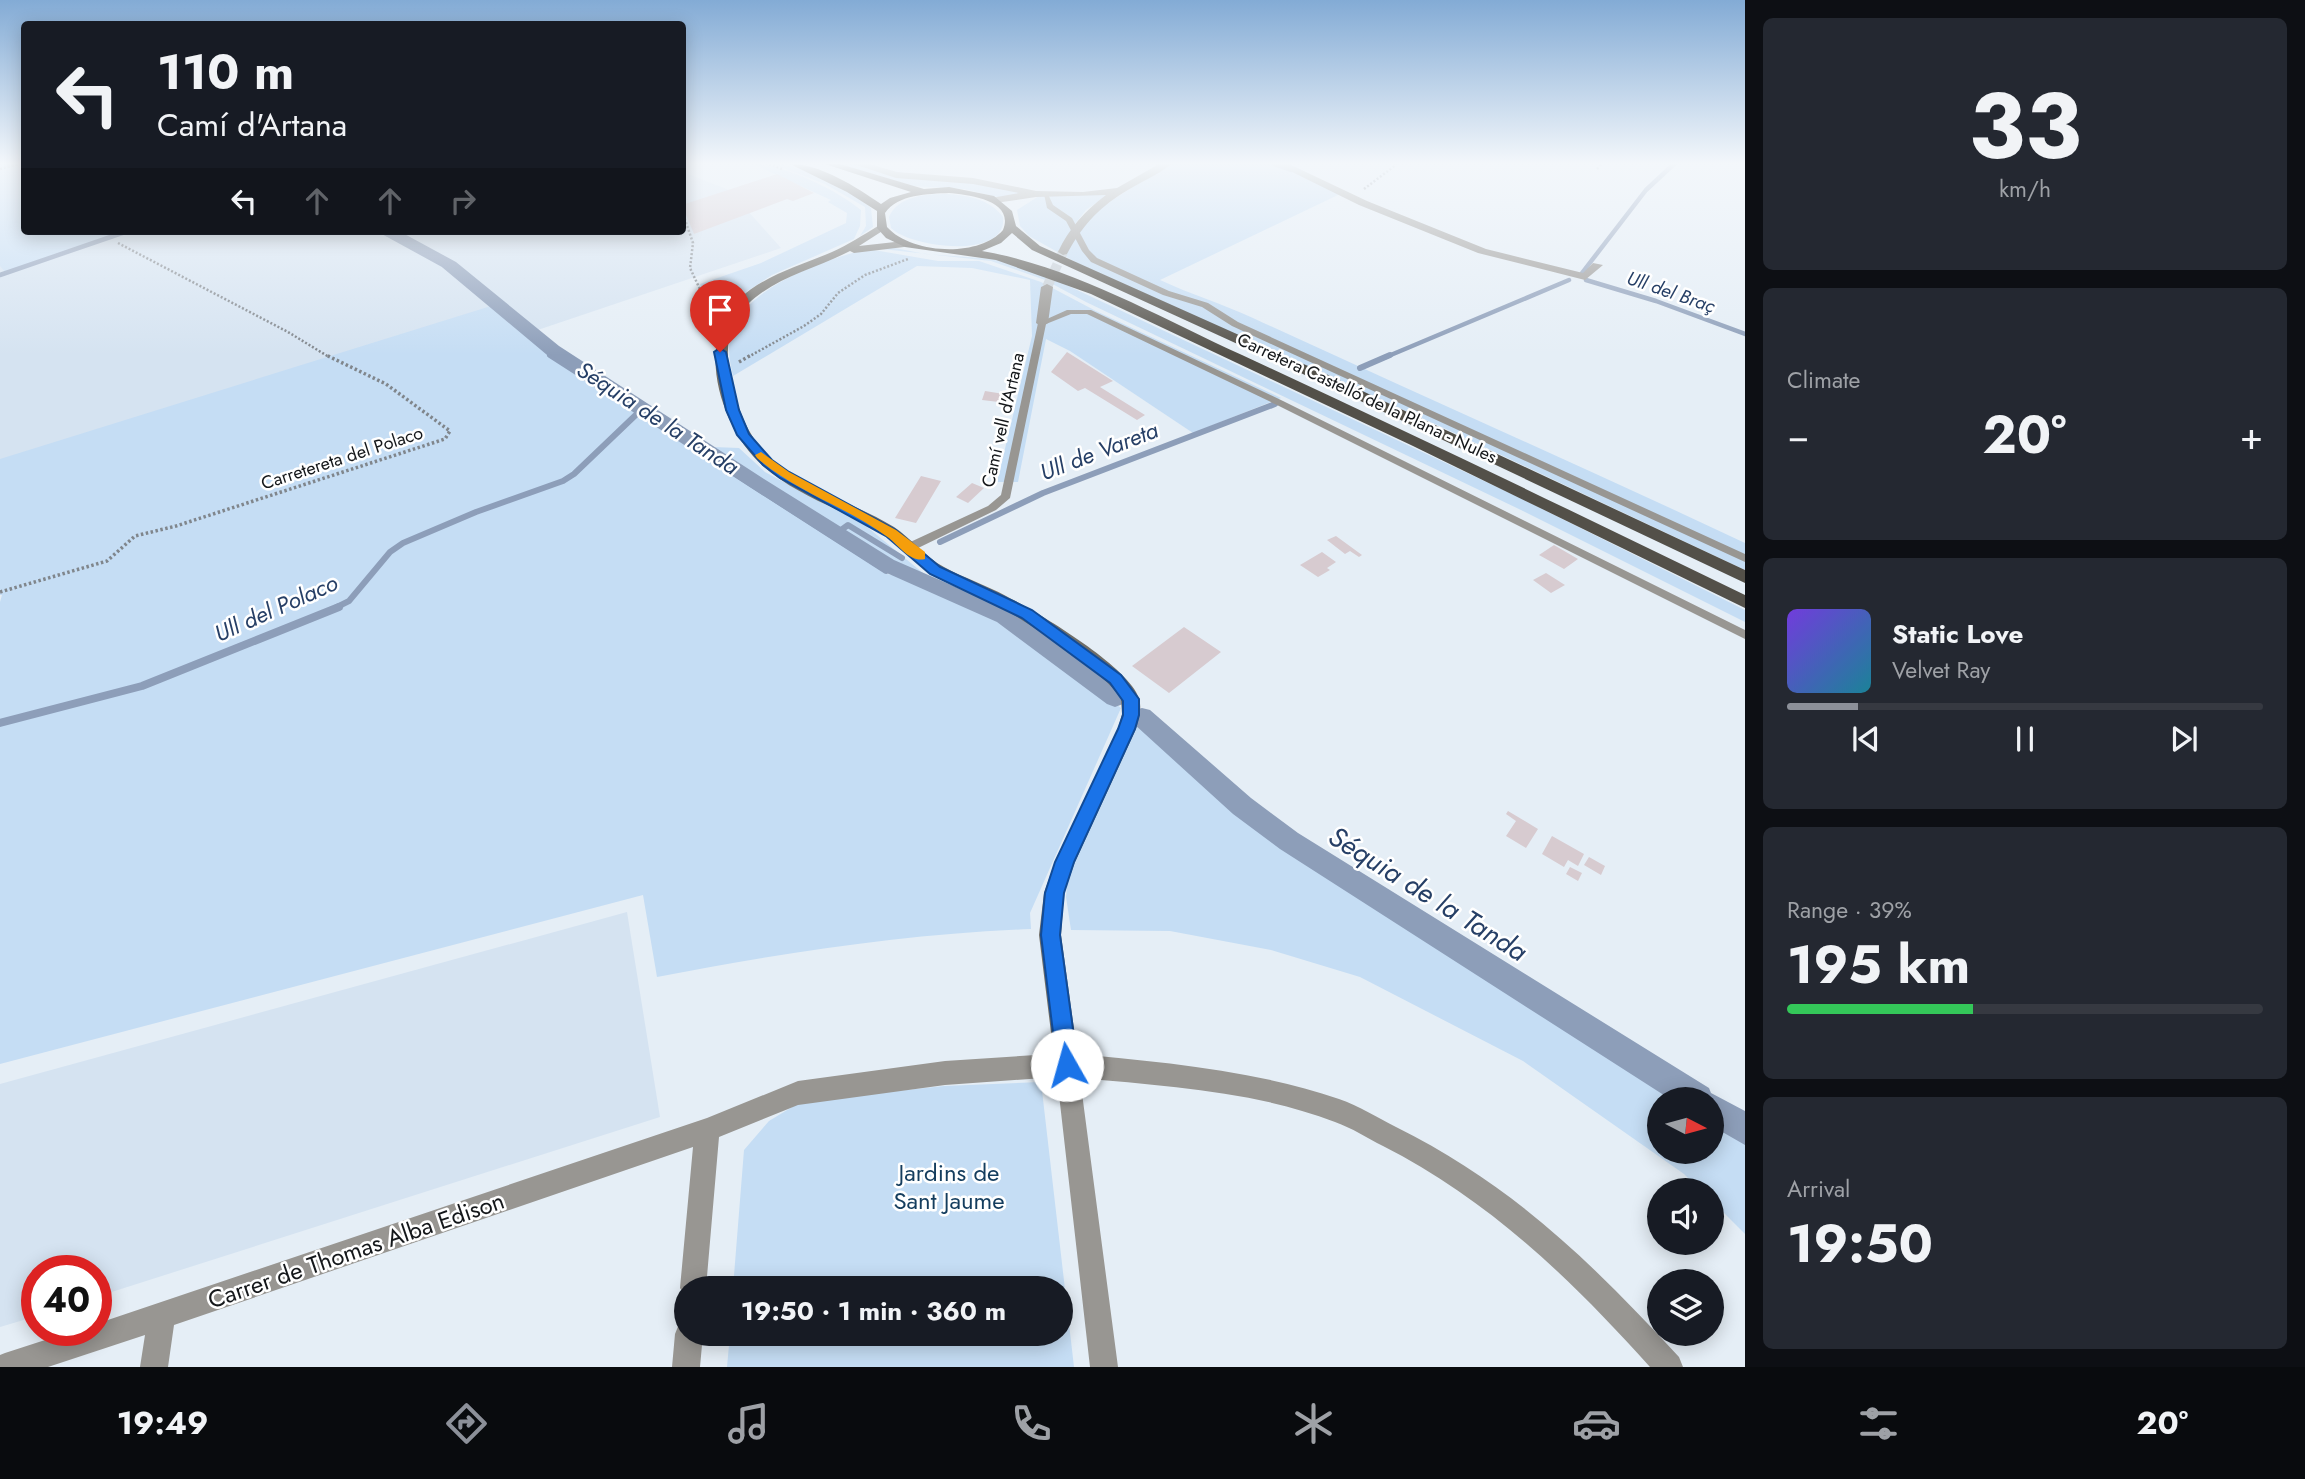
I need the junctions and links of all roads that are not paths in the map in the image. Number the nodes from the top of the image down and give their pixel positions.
1 (882, 228) joint
2 (1013, 228) joint
3 (1075, 228) joint
4 (1425, 228) edge
5 (904, 244) junction
6 (965, 250) junction
7 (1063, 252) tunnel mouth
8 (837, 253) junction
9 (1597, 265) dead end
10 (1046, 287) tunnel mouth
11 (1042, 323) junction
12 (910, 547) junction
13 (1745, 558) edge
14 (1745, 577) edge
15 (1745, 602) edge
16 (1745, 635) edge
17 (1067, 1065) junction
18 (707, 1130) junction
19 (694, 1276) edge
20 (162, 1316) junction
21 (688, 1346) edge
22 (5, 1367) edge
23 (154, 1367) edge
24 (686, 1367) edge
25 (1104, 1367) edge
26 (1669, 1367) edge

1 - 5 main road
1 - 8 street
2 - 6 main road
2 - 14 main road, Carretera Castelló de la Plana - Nules
3 - 7 street
3 - 13 lane
4 - 9 street
5 - 6 main road
5 - 8 street
6 - 15 main road, Carretera Castelló de la Plana - Nules
8 - 12 street
10 - 11 street, Camí vell d'Artana
11 - 12 lane, Camí vell d'Artana
11 - 16 lane
12 - 17 street
17 - 18 street, Carrer de Thomas Alba Edison
17 - 25 street
17 - 26 street, Carrer de Thomas Alba Edison
18 - 19 street
18 - 20 street, Carrer de Thomas Alba Edison
20 - 22 street, Carrer de Thomas Alba Edison
20 - 23 street
21 - 24 street

